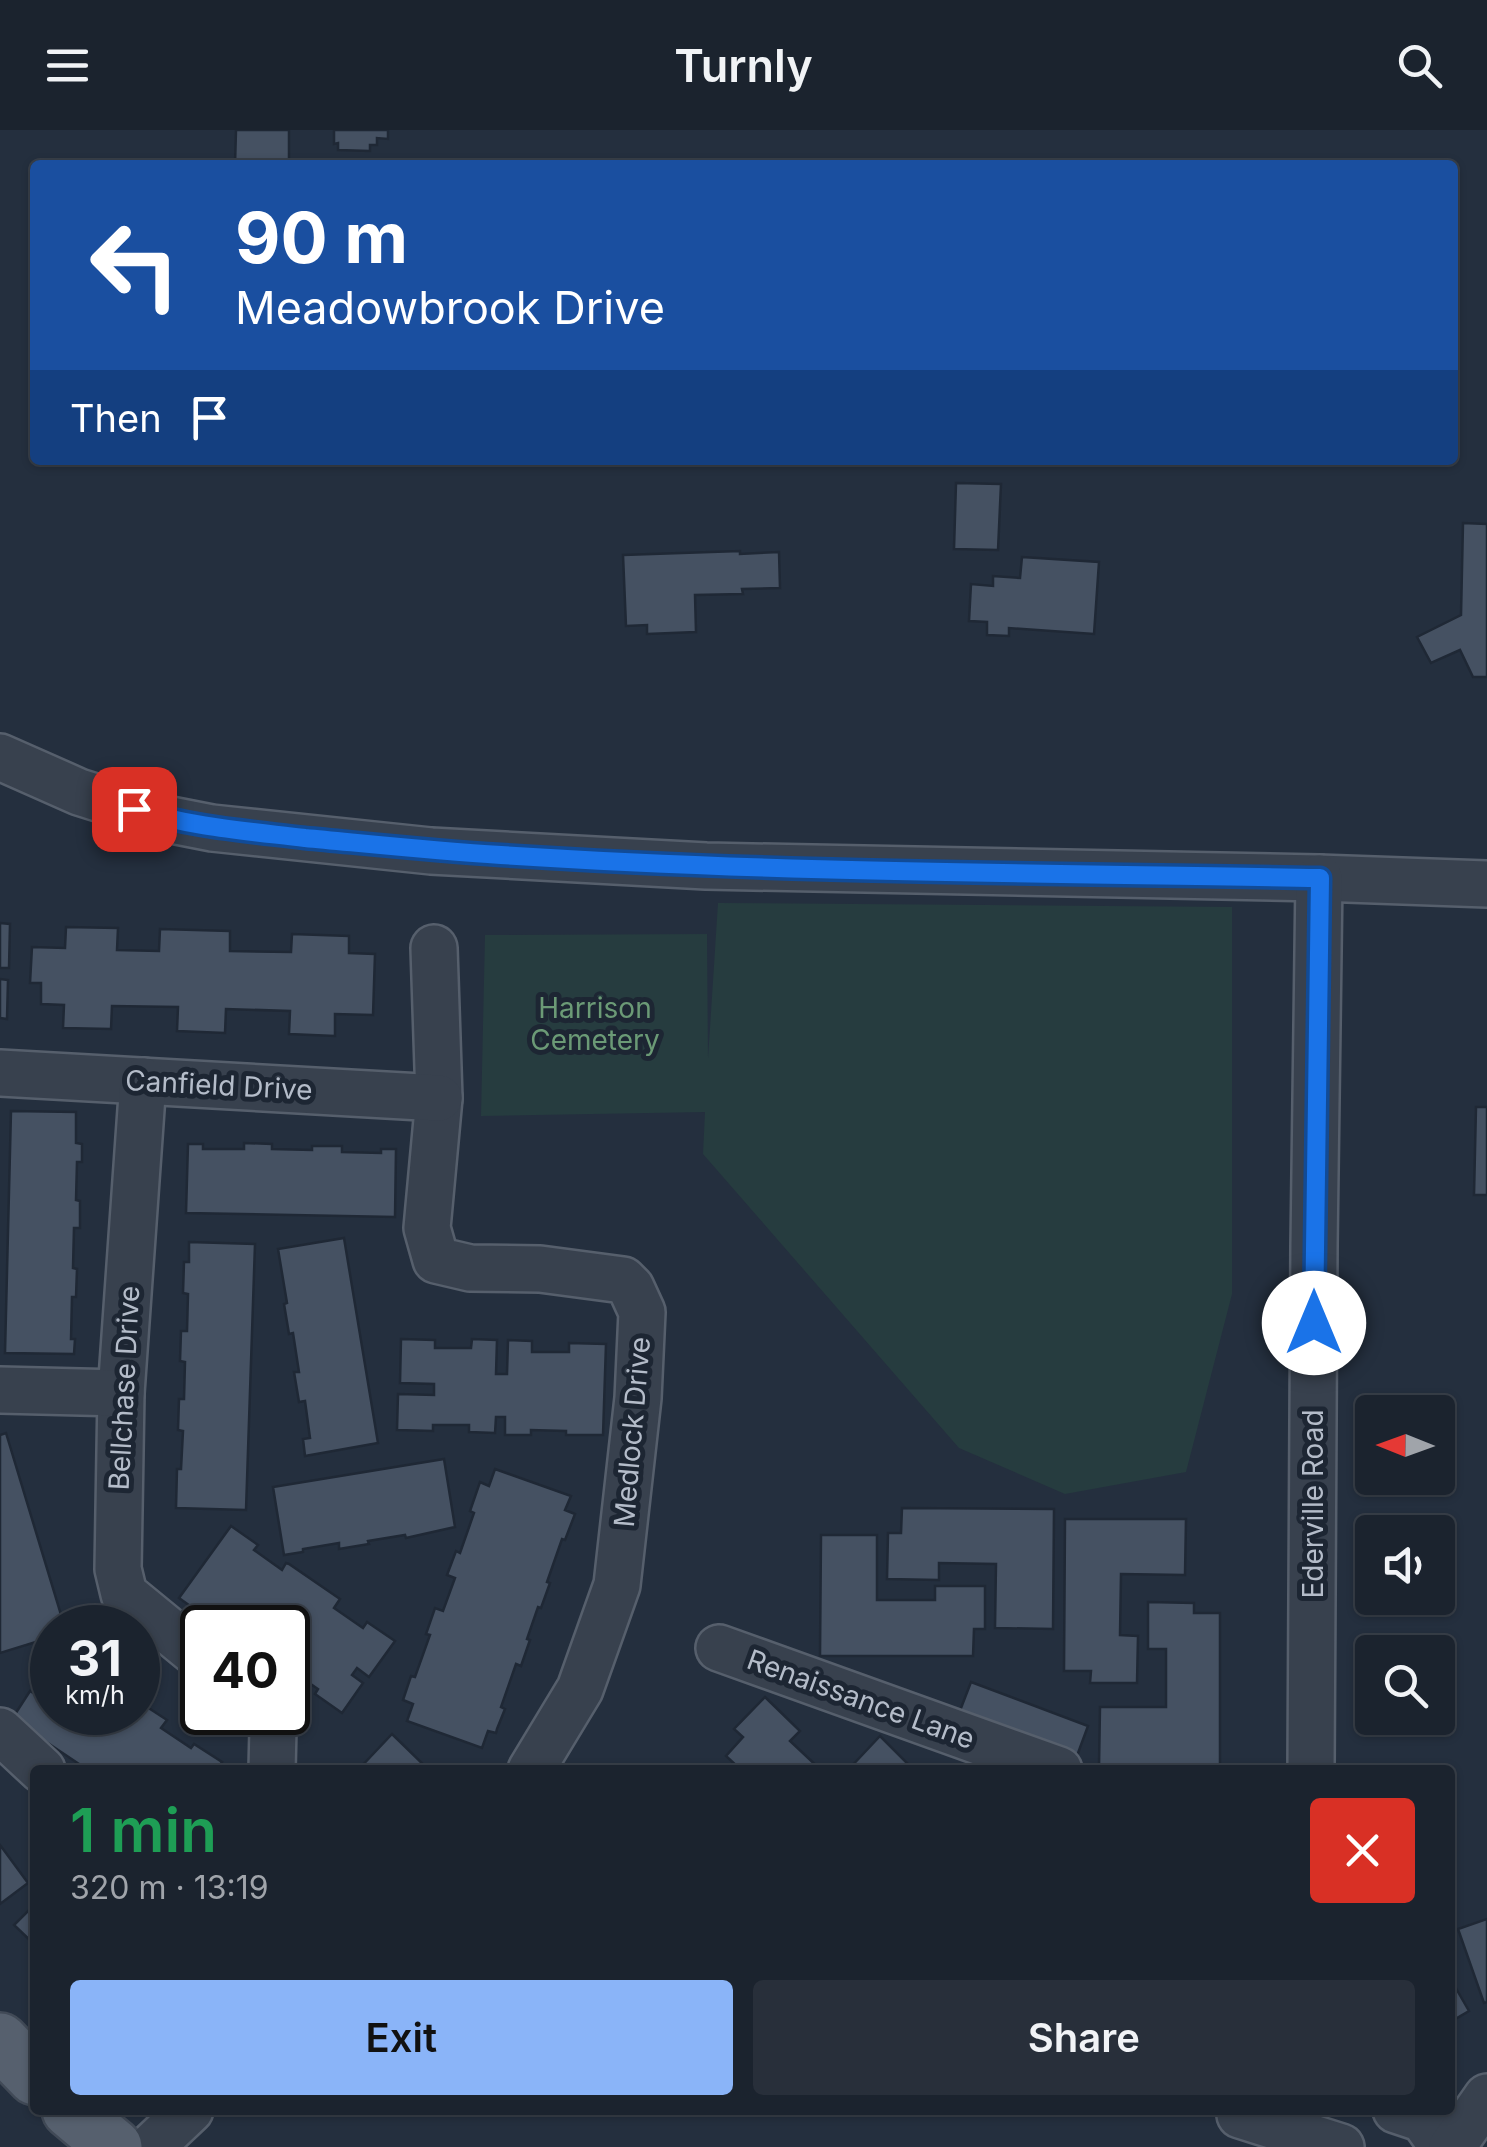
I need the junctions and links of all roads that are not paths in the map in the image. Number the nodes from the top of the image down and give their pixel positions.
1 (0, 757) edge
2 (1320, 878) junction
3 (1487, 884) edge
4 (434, 948) dead end
5 (0, 1073) edge
6 (143, 1081) junction
7 (438, 1098) junction
8 (0, 1390) edge
9 (122, 1392) junction
10 (180, 1640) edge
11 (719, 1648) dead end
12 (0, 1730) edge
13 (273, 1735) edge
14 (37, 1765) edge
15 (272, 1765) edge
16 (534, 1765) edge
17 (1045, 1765) edge
18 (1311, 1765) edge
19 (0, 2042) edge
20 (30, 2071) edge
21 (1487, 2097) edge
22 (76, 2115) edge
23 (185, 2115) edge
24 (1411, 2115) edge
25 (1236, 2124) edge
26 (1330, 2132) edge
27 (114, 2147) edge
28 (151, 2147) edge
29 (1442, 2147) edge
30 (1452, 2147) edge

1 - 2 street
2 - 3 street
2 - 18 street, Ederville Road
4 - 7 street, Medlock Drive
5 - 6 street, Canfield Drive
6 - 7 street, Canfield Drive
6 - 9 street, Bellchase Drive
7 - 16 street, Medlock Drive
8 - 9 street
9 - 10 street, Bellchase Drive
11 - 17 street, Renaissance Lane
12 - 14 street
13 - 15 street
19 - 20 main road
21 - 30 street
22 - 27 main road
23 - 28 street
24 - 29 street
25 - 26 street

